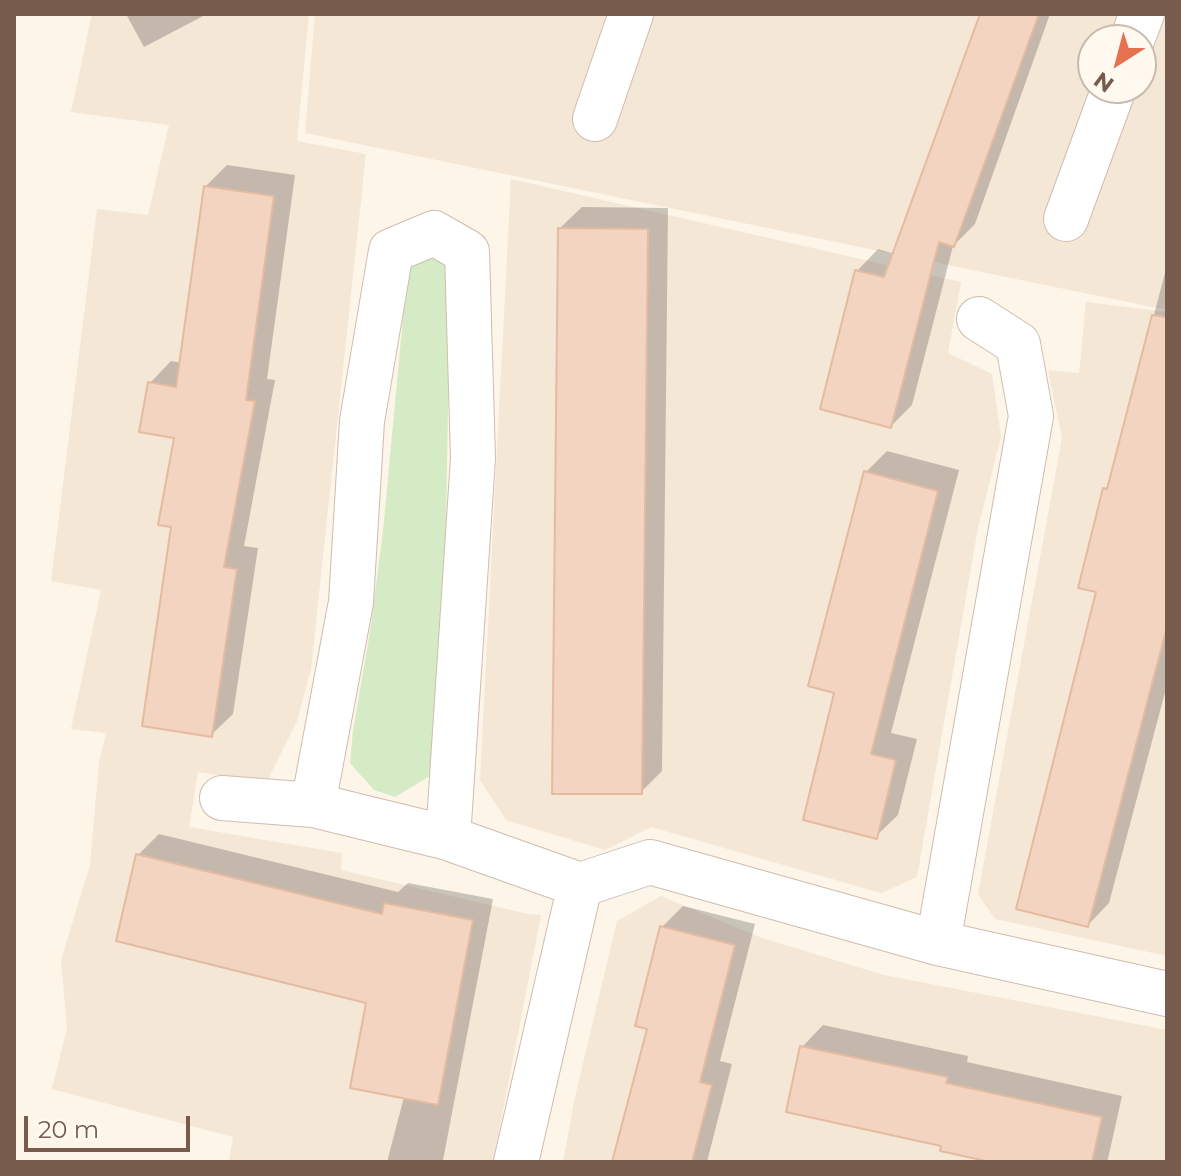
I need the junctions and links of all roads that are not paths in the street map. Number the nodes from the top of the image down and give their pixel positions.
1 (631, 14) edge
2 (1108, 104) edge
3 (595, 119) dead end
4 (1066, 219) dead end
5 (979, 319) dead end
6 (222, 798) dead end
7 (313, 805) junction
8 (448, 838) junction
9 (580, 885) junction
10 (938, 943) junction
11 (1167, 994) edge
12 (516, 1162) edge

1 - 3 street
2 - 4 street
5 - 10 street
6 - 7 street
7 - 8 street
7 - 8 street
8 - 9 street
9 - 10 street
9 - 12 street
10 - 11 street

